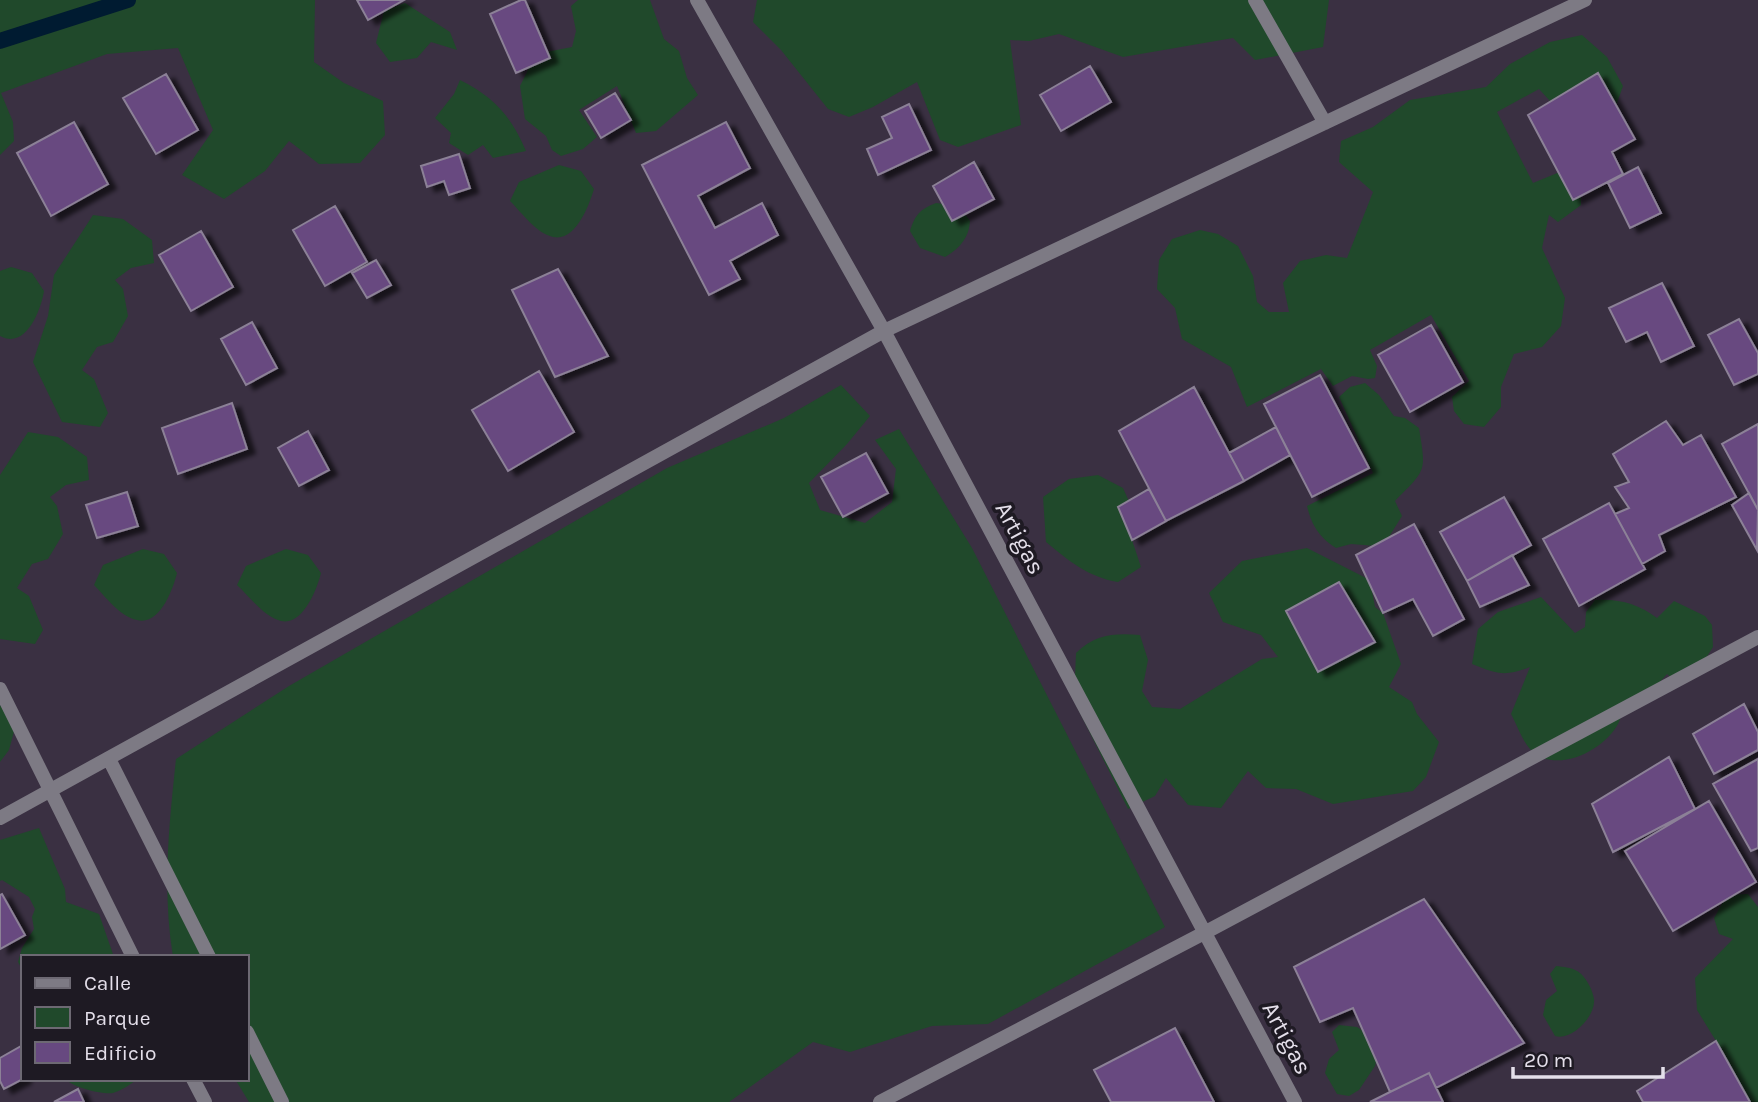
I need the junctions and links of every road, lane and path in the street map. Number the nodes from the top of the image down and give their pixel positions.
1 (697, 0) edge
2 (1255, 0) edge
3 (1585, 0) edge
4 (1325, 123) junction
5 (884, 331) junction
6 (1758, 637) edge
7 (0, 689) edge
8 (109, 759) junction
9 (50, 791) junction
10 (0, 818) edge
11 (1206, 932) junction
12 (131, 955) edge
13 (208, 955) edge
14 (248, 1034) edge
15 (194, 1081) edge
16 (205, 1102) edge
17 (282, 1102) edge
18 (880, 1102) edge
19 (1295, 1102) edge

1 - 5 street, Artigas
2 - 4 street
3 - 4 street
4 - 5 street
5 - 8 street
5 - 11 street, Artigas
6 - 11 street
7 - 9 street
8 - 9 street
8 - 13 street
9 - 10 street
9 - 12 street
11 - 18 street
11 - 19 street, Artigas
14 - 17 street
15 - 16 street

